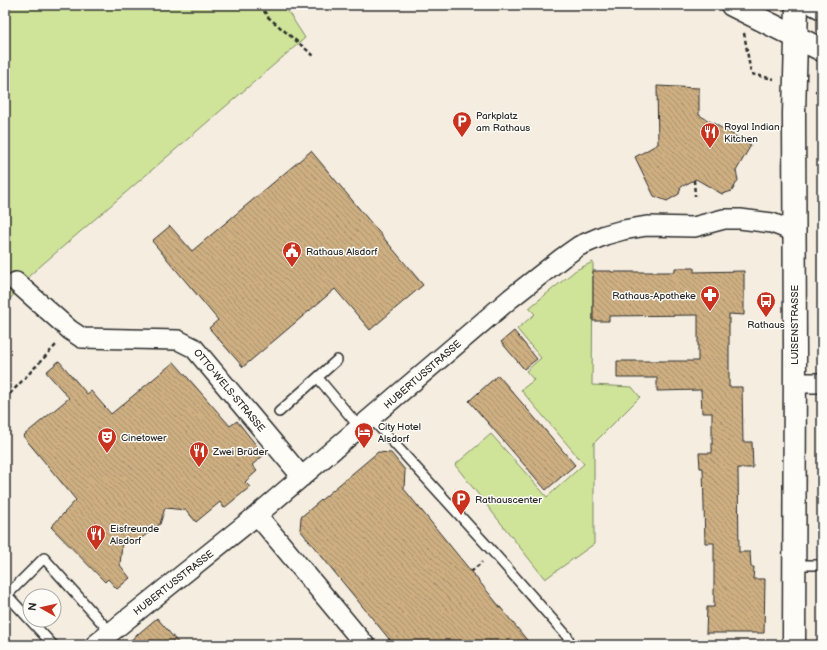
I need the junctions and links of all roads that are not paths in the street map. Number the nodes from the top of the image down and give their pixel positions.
1 (732, 5) edge
2 (797, 5) edge
3 (816, 5) edge
4 (822, 8) edge
5 (796, 37) junction
6 (822, 50) edge
7 (794, 232) junction
8 (16, 282) dead end
9 (337, 360) dead end
10 (318, 378) junction
11 (794, 383) junction
12 (822, 383) edge
13 (279, 412) dead end
14 (365, 423) junction
15 (302, 477) junction
16 (257, 515) junction
17 (822, 565) edge
18 (793, 566) junction
19 (110, 632) junction
20 (53, 645) edge
21 (95, 645) edge
22 (365, 645) edge
23 (571, 645) edge
24 (794, 645) edge

1 - 5 main road
2 - 5 main road, LUISENSTRASSE
3 - 4 main road
5 - 6 main road
5 - 7 main road, LUISENSTRASSE
7 - 11 main road, LUISENSTRASSE
7 - 14 street, HUBERTUSSTRASSE
8 - 15 street, OTTO-WELS-STRASSE
9 - 10 lane
10 - 13 lane
10 - 14 lane
11 - 12 street
11 - 18 main road, LUISENSTRASSE
14 - 15 street, HUBERTUSSTRASSE
14 - 23 lane
15 - 16 street, HUBERTUSSTRASSE
16 - 19 street, HUBERTUSSTRASSE
16 - 22 street
17 - 18 lane
18 - 24 main road, LUISENSTRASSE
19 - 20 lane
19 - 21 street, HUBERTUSSTRASSE

